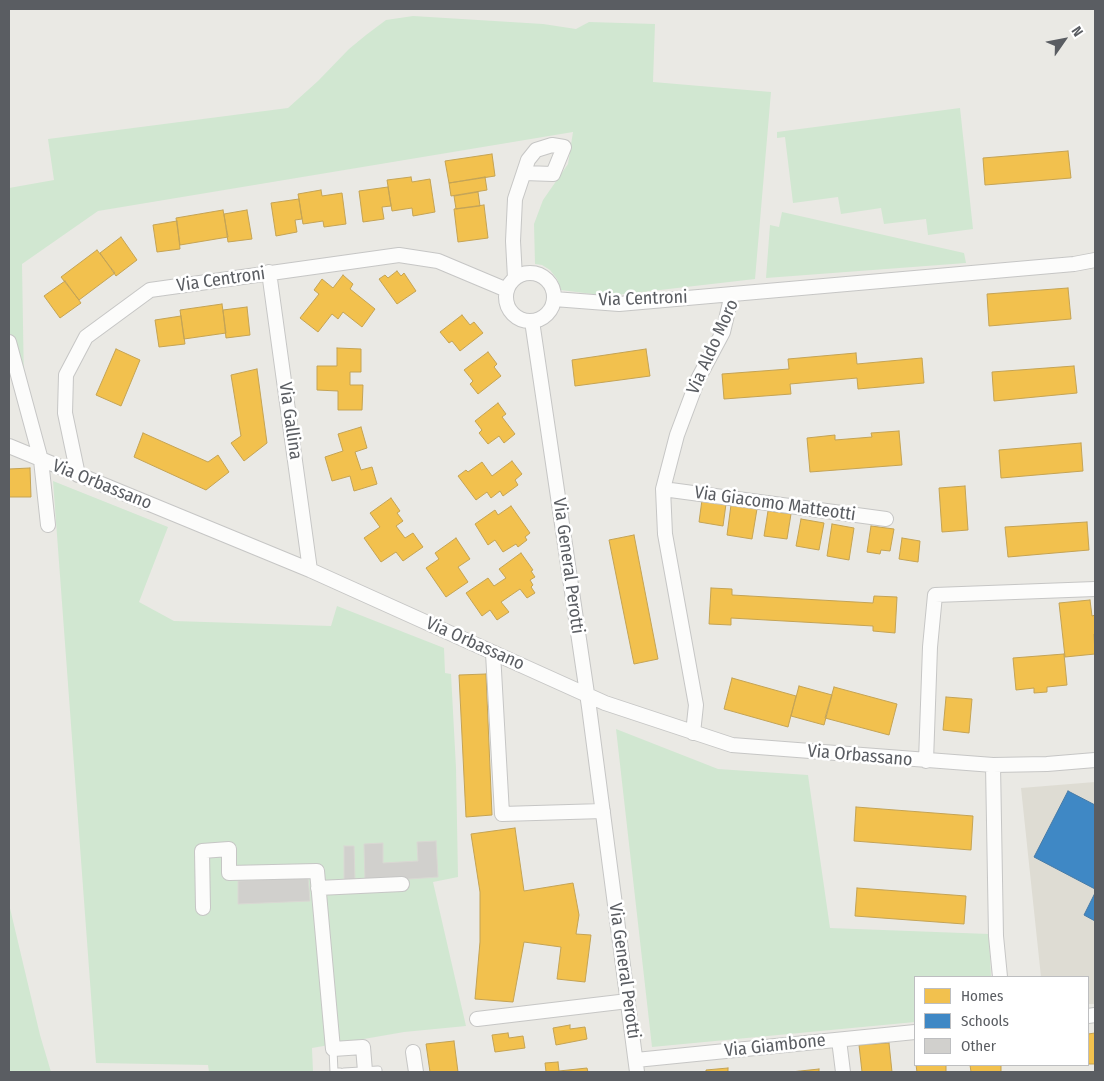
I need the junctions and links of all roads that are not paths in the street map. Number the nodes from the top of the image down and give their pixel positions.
1 (524, 173) dead end
2 (1095, 260) edge
3 (1074, 264) junction
4 (1095, 269) edge
5 (270, 272) junction
6 (516, 278) junction
7 (507, 290) junction
8 (732, 294) junction
9 (554, 299) junction
10 (532, 321) junction
11 (9, 342) edge
12 (9, 446) edge
13 (41, 460) junction
14 (78, 475) junction
15 (663, 488) junction
16 (886, 519) dead end
17 (48, 526) dead end
18 (310, 570) junction
19 (1095, 589) edge
20 (493, 653) junction
21 (587, 695) junction
22 (693, 733) junction
23 (1095, 760) edge
24 (926, 761) junction
25 (993, 765) junction
26 (603, 811) junction
27 (402, 884) dead end
28 (318, 888) junction
29 (203, 908) dead end
30 (1000, 976) edge
31 (628, 1001) junction
32 (476, 1019) dead end
33 (914, 1032) edge
34 (839, 1040) junction
35 (333, 1049) junction
36 (414, 1052) dead end
37 (636, 1066) edge
38 (340, 1072) edge
39 (344, 1072) edge
40 (372, 1072) edge
41 (416, 1072) edge
42 (842, 1072) edge

1 - 6 street
2 - 3 street, Via Aldo Moro
3 - 4 street, Via Aldo Moro
3 - 8 street, Via Aldo Moro
5 - 7 street, Via Centroni
5 - 14 street, Via Centroni
5 - 18 street, Via Gallina
6 - 7 street
6 - 9 street
7 - 10 street
8 - 9 street, Via Centroni
8 - 15 street, Via Aldo Moro
9 - 10 street
10 - 21 street, Via General Perotti
11 - 13 street, Via Orbassano
12 - 13 street, Via Orbassano
13 - 14 street, Via Orbassano
13 - 17 street
14 - 18 street, Via Orbassano
15 - 16 street, Via Giacomo Matteotti
15 - 22 street, Via Aldo Moro
18 - 20 street, Via Orbassano
19 - 24 street, Via Orbassano
20 - 21 street, Via Orbassano
20 - 26 street
21 - 22 street, Via Orbassano
21 - 26 street, Via General Perotti
22 - 24 street, Via Orbassano
23 - 25 street, Via Orbassano
24 - 25 street, Via Orbassano
25 - 30 street
26 - 31 street, Via General Perotti
27 - 28 street
28 - 29 street
28 - 35 street
31 - 32 street
31 - 37 street, Via General Perotti
33 - 34 street, Via Giambone
34 - 37 street, Via Giambone
34 - 42 street
35 - 38 lane
35 - 40 street
36 - 41 street
39 - 40 lane

